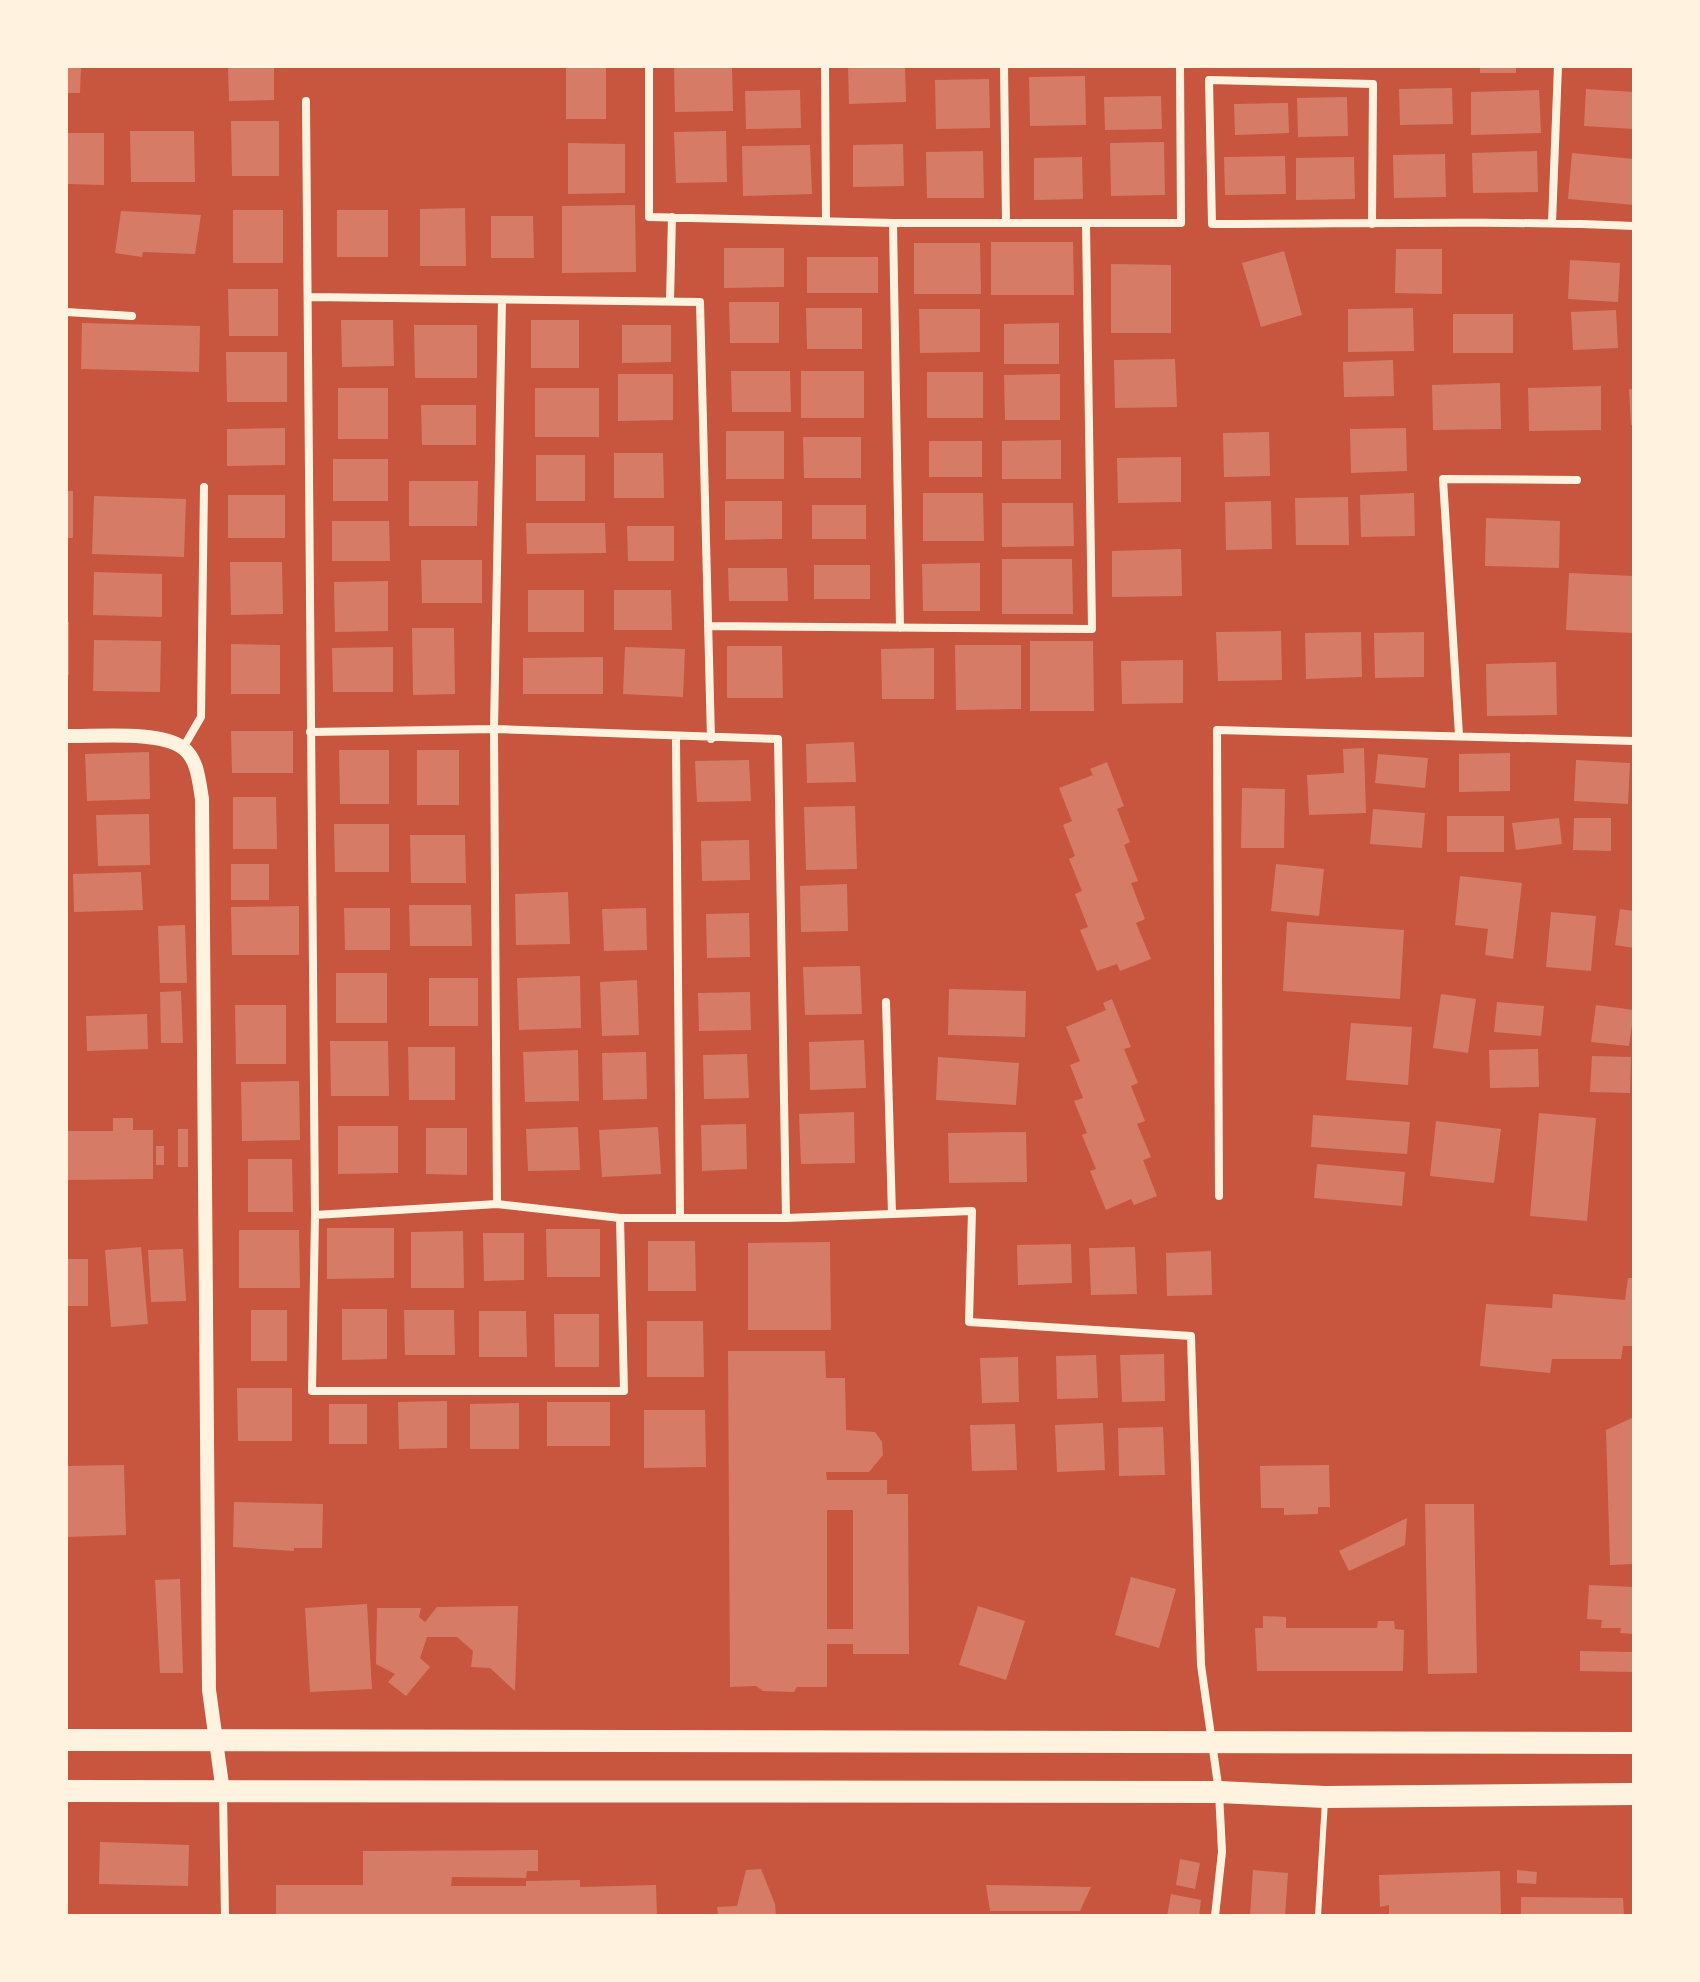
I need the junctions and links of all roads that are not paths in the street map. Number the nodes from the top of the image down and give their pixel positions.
1 (649, 66) edge
2 (825, 66) edge
3 (1004, 66) edge
4 (1180, 66) edge
5 (1558, 66) edge
6 (306, 101) dead end
7 (672, 217) junction
8 (826, 219) junction
9 (893, 223) junction
10 (1006, 223) junction
11 (1086, 223) junction
12 (1552, 223) junction
13 (1372, 224) junction
14 (1634, 226) edge
15 (309, 297) junction
16 (502, 300) junction
17 (670, 301) junction
18 (66, 312) edge
19 (132, 316) dead end
20 (1577, 480) dead end
21 (204, 487) dead end
22 (708, 626) junction
23 (900, 628) junction
24 (494, 729) junction
25 (310, 732) junction
26 (1459, 735) junction
27 (66, 736) edge
28 (676, 738) junction
29 (711, 739) junction
30 (1634, 741) edge
31 (183, 748) junction
32 (886, 1002) dead end
33 (1219, 1196) dead end
34 (497, 1204) junction
35 (892, 1214) junction
36 (315, 1215) junction
37 (680, 1216) junction
38 (620, 1218) junction
39 (786, 1218) junction
40 (66, 1740) edge
41 (217, 1741) junction
42 (1212, 1743) junction
43 (1634, 1743) edge
44 (66, 1791) edge
45 (223, 1792) junction
46 (1219, 1792) junction
47 (1634, 1794) edge
48 (1325, 1797) junction
49 (225, 1916) edge
50 (1215, 1916) edge
51 (1318, 1916) edge

1 - 7 street
2 - 8 street
3 - 10 street
4 - 11 street
5 - 12 street
6 - 15 street
7 - 8 street
7 - 17 street
8 - 9 street
9 - 10 street
9 - 23 street
10 - 11 street
11 - 23 street
12 - 13 street
12 - 14 street
13 - 13 street
15 - 16 street
15 - 25 street
16 - 17 street
16 - 24 street
17 - 22 street
18 - 19 street
20 - 26 street
21 - 31 street
22 - 23 street
22 - 29 street
24 - 25 street
24 - 28 street
24 - 34 street
25 - 36 street
26 - 30 street
26 - 33 street
27 - 31 street
28 - 29 street
28 - 37 street
29 - 39 street
31 - 41 street
32 - 35 street
34 - 36 street
34 - 38 street
35 - 39 street
35 - 42 street
36 - 38 street
37 - 38 street
37 - 39 street
40 - 41 highway
41 - 42 highway
41 - 45 street
42 - 43 highway
42 - 46 street
44 - 45 highway
45 - 46 highway
45 - 49 street
46 - 48 highway
46 - 50 street
47 - 48 highway
48 - 51 lane

